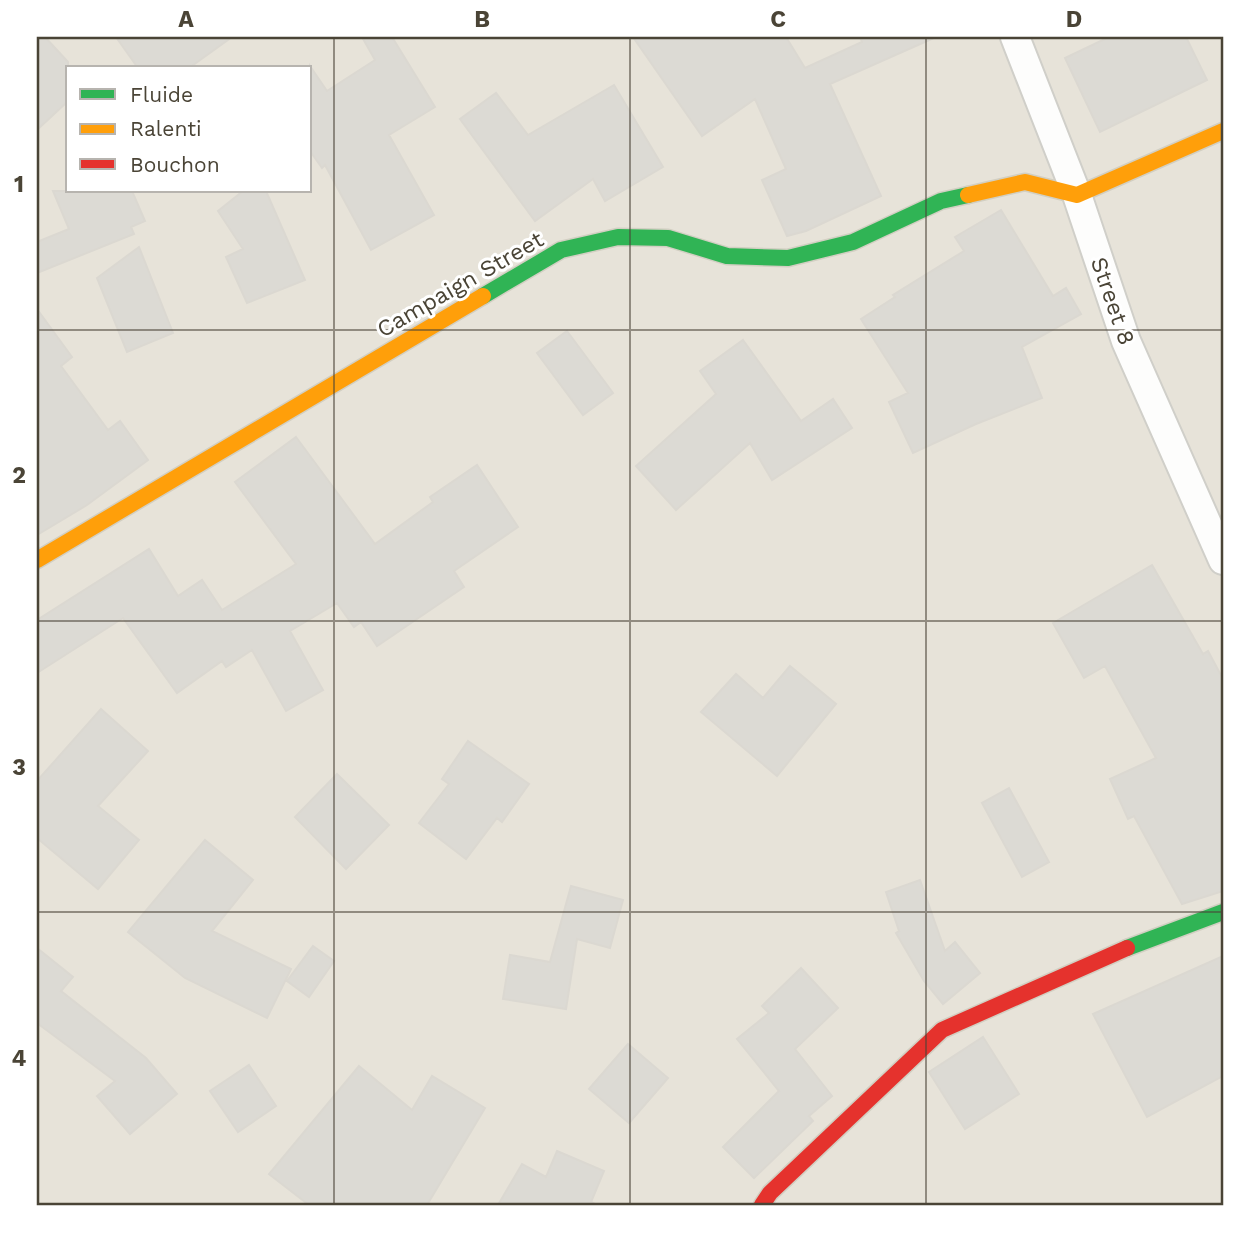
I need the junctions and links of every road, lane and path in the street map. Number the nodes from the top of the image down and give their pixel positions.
1 (1015, 37) edge
2 (1223, 131) edge
3 (1077, 195) junction
4 (1213, 514) edge
5 (37, 560) edge
6 (1223, 560) edge
7 (1223, 912) edge
8 (762, 1205) edge

1 - 3 street, Street 8
2 - 3 street
3 - 4 street, Street 8
3 - 5 street, Campaign Street
4 - 6 street, Street 8
7 - 8 street

